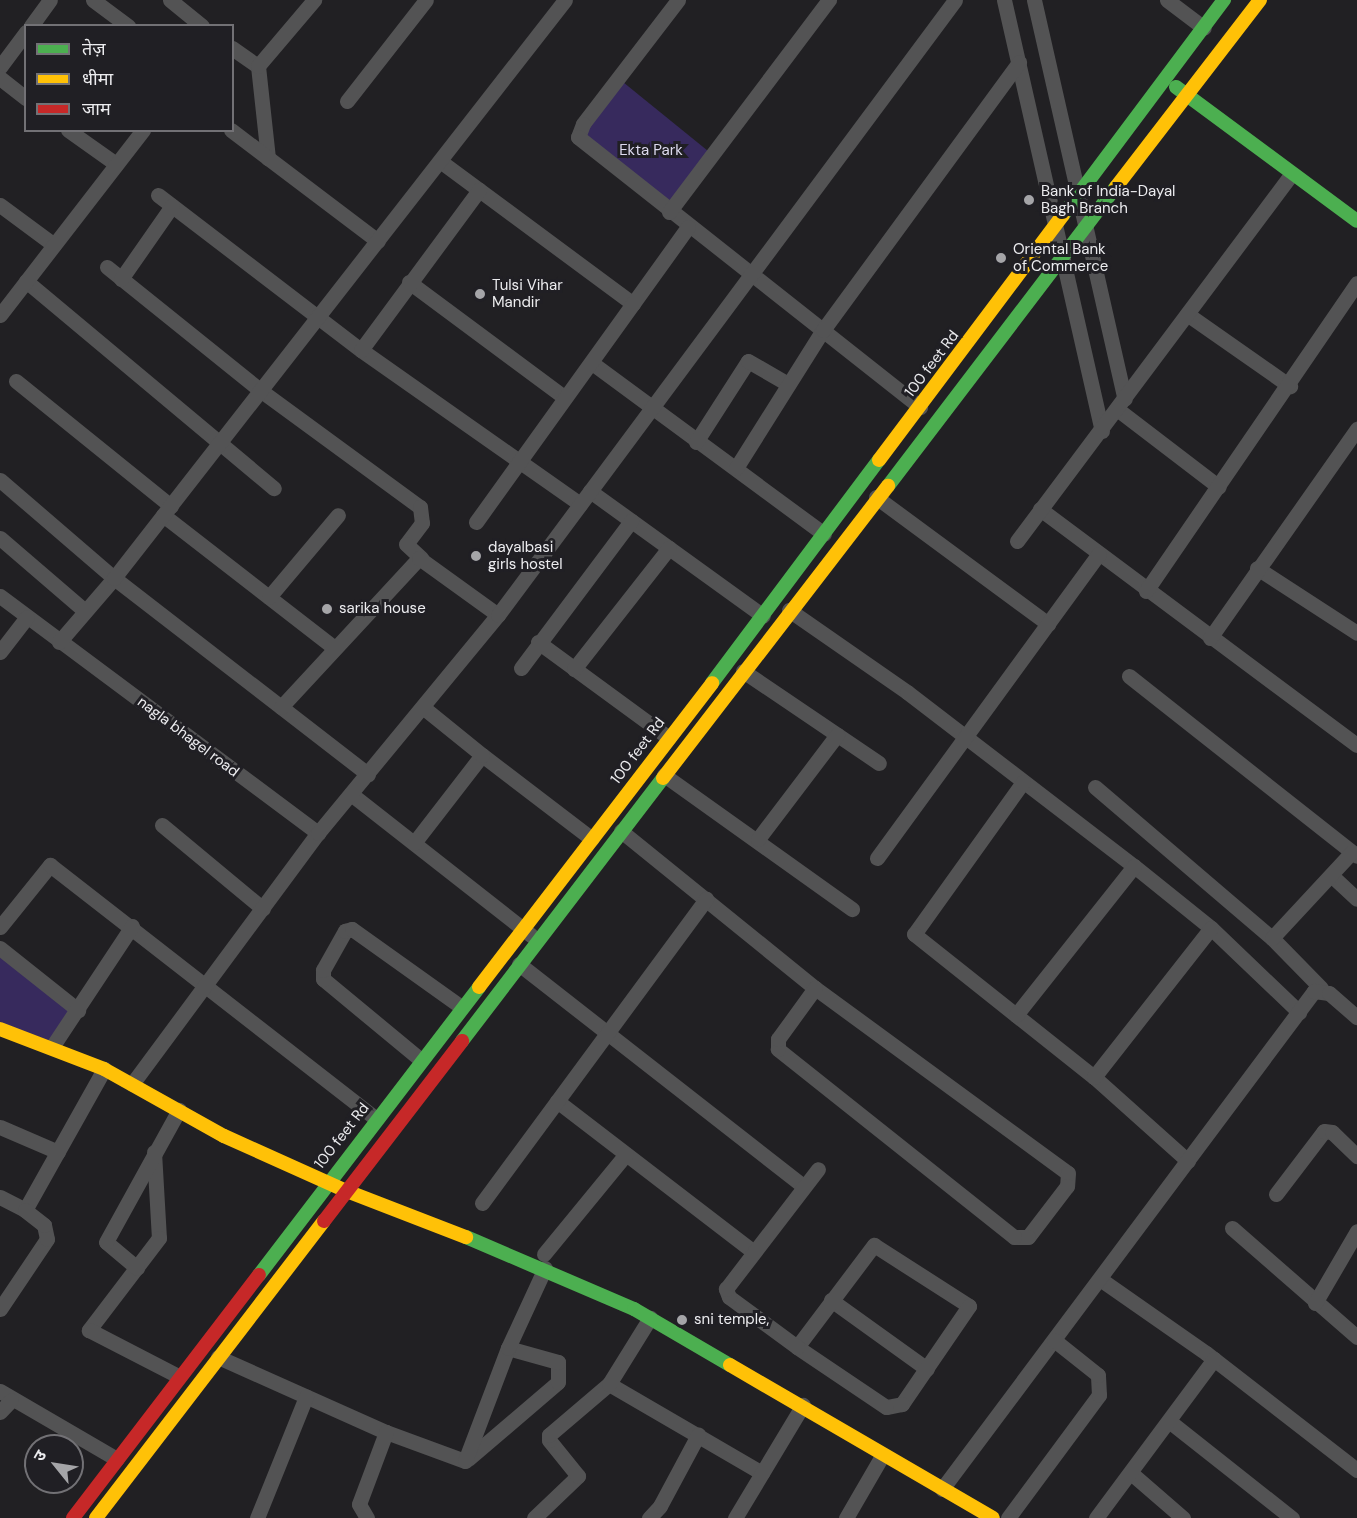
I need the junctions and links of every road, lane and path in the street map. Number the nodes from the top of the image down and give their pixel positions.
1 (50, 0) edge
2 (93, 0) edge
3 (170, 0) edge
4 (314, 0) edge
5 (426, 0) edge
6 (565, 0) edge
7 (678, 0) edge
8 (828, 0) edge
9 (955, 0) edge
10 (1004, 0) edge
11 (1034, 0) edge
12 (1167, 0) edge
13 (1224, 0) edge
14 (1260, 0) edge
15 (32, 24) edge
16 (125, 24) edge
17 (200, 24) edge
18 (1204, 28) junction
19 (24, 35) edge
20 (234, 49) edge
21 (1019, 62) junction
22 (258, 66) junction
23 (0, 67) edge
24 (0, 78) edge
25 (1166, 80) junction
26 (1186, 94) junction
27 (24, 96) edge
28 (347, 101) dead end
29 (71, 132) edge
30 (141, 132) edge
31 (234, 132) edge
32 (267, 158) junction
33 (440, 161) junction
34 (116, 164) junction
35 (1291, 175) junction
36 (478, 190) junction
37 (158, 195) dead end
38 (1078, 198) junction
39 (0, 206) edge
40 (172, 206) junction
41 (669, 212) junction
42 (1357, 221) edge
43 (1058, 225) junction
44 (688, 227) junction
45 (1083, 228) junction
46 (378, 242) junction
47 (54, 245) junction
48 (1064, 253) junction
49 (107, 267) dead end
50 (749, 273) junction
51 (121, 279) junction
52 (26, 281) junction
53 (409, 282) junction
54 (1357, 283) edge
55 (633, 304) junction
56 (1, 313) edge
57 (1188, 314) junction
58 (318, 318) junction
59 (823, 330) junction
60 (361, 350) junction
61 (592, 363) junction
62 (16, 381) dead end
63 (788, 384) junction
64 (1290, 386) junction
65 (260, 390) junction
66 (564, 397) junction
67 (1121, 404) junction
68 (920, 407) junction
69 (649, 408) junction
70 (1357, 429) edge
71 (1102, 430) junction
72 (696, 442) junction
73 (220, 444) junction
74 (521, 460) junction
75 (736, 468) junction
76 (0, 480) edge
77 (1219, 487) junction
78 (274, 488) dead end
79 (590, 491) junction
80 (876, 497) junction
81 (580, 504) junction
82 (1040, 509) junction
83 (167, 511) junction
84 (338, 515) dead end
85 (631, 520) junction
86 (476, 522) dead end
87 (824, 534) junction
88 (0, 538) edge
89 (1017, 541) dead end
90 (669, 548) junction
91 (1099, 554) junction
92 (421, 558) junction
93 (1257, 568) junction
94 (114, 578) junction
95 (1146, 591) junction
96 (0, 597) edge
97 (269, 597) junction
98 (85, 610) junction
99 (789, 610) junction
100 (498, 615) junction
101 (763, 616) junction
102 (27, 617) junction
103 (1048, 624) junction
104 (1357, 633) edge
105 (1210, 639) junction
106 (59, 642) junction
107 (538, 642) junction
108 (333, 647) junction
109 (0, 652) edge
110 (520, 668) dead end
111 (574, 669) junction
112 (743, 671) junction
113 (1129, 676) dead end
114 (281, 707) junction
115 (424, 708) junction
116 (837, 735) junction
117 (965, 737) junction
118 (669, 738) junction
119 (1357, 746) edge
120 (482, 755) junction
121 (879, 763) dead end
122 (368, 774) junction
123 (664, 774) junction
124 (1023, 782) junction
125 (1095, 787) dead end
126 (351, 794) junction
127 (162, 825) dead end
128 (621, 831) junction
129 (318, 833) junction
130 (592, 839) junction
131 (758, 839) junction
132 (414, 843) junction
133 (1354, 854) edge
134 (877, 858) dead end
135 (1134, 866) junction
136 (1331, 875) junction
137 (1357, 898) edge
138 (706, 899) junction
139 (263, 909) junction
140 (852, 909) dead end
141 (132, 926) junction
142 (0, 927) edge
143 (523, 928) junction
144 (1211, 928) junction
145 (1272, 938) junction
146 (537, 940) junction
147 (0, 948) edge
148 (519, 964) junction
149 (207, 983) junction
150 (815, 988) junction
151 (1321, 988) junction
152 (460, 1006) junction
153 (78, 1010) junction
154 (1299, 1012) junction
155 (1016, 1015) junction
156 (1357, 1017) edge
157 (0, 1029) edge
158 (607, 1033) junction
159 (52, 1047) junction
160 (421, 1060) junction
161 (104, 1069) junction
162 (1094, 1077) junction
163 (132, 1084) junction
164 (557, 1101) junction
165 (179, 1110) junction
166 (376, 1119) junction
167 (0, 1127) edge
168 (58, 1152) junction
169 (154, 1152) junction
170 (626, 1154) junction
171 (1357, 1156) edge
172 (1188, 1161) junction
173 (818, 1169) dead end
174 (328, 1181) junction
175 (803, 1186) junction
176 (344, 1190) junction
177 (1276, 1194) dead end
178 (0, 1197) edge
179 (482, 1203) dead end
180 (25, 1210) junction
181 (1233, 1228) dead end
182 (1357, 1231) edge
183 (754, 1252) junction
184 (544, 1261) junction
185 (137, 1268) junction
186 (1100, 1279) junction
187 (7, 1285) edge
188 (831, 1300) junction
189 (1315, 1303) junction
190 (0, 1309) edge
191 (651, 1318) junction
192 (1357, 1337) edge
193 (1054, 1340) junction
194 (797, 1347) junction
195 (508, 1348) junction
196 (218, 1357) junction
197 (1214, 1359) junction
198 (927, 1369) junction
199 (178, 1376) junction
200 (609, 1384) junction
201 (6, 1395) edge
202 (306, 1396) junction
203 (803, 1405) junction
204 (0, 1412) edge
205 (1169, 1421) junction
206 (386, 1432) junction
207 (698, 1435) junction
208 (882, 1456) junction
209 (117, 1459) junction
210 (465, 1461) junction
211 (1357, 1470) edge
212 (762, 1473) junction
213 (1131, 1473) junction
214 (942, 1489) junction
215 (73, 1518) edge
216 (96, 1518) edge
217 (257, 1518) edge
218 (368, 1518) edge
219 (534, 1518) edge
220 (649, 1518) edge
221 (735, 1518) edge
222 (846, 1518) edge
223 (993, 1518) edge
224 (1008, 1518) edge
225 (1096, 1518) edge
226 (1183, 1518) edge
227 (1292, 1518) edge

1 - 15 street
2 - 16 street
3 - 17 street
4 - 22 street
5 - 28 street
6 - 33 street
7 - 41 street
8 - 41 street
9 - 50 street
10 - 21 street
11 - 38 street
12 - 18 street
13 - 18 main road, 100 feet Rd
14 - 26 main road
18 - 25 main road, 100 feet Rd
19 - 23 street
20 - 22 street
21 - 43 street
21 - 59 street
22 - 32 street
24 - 27 street
25 - 26 main road
25 - 38 main road, 100 feet Rd
26 - 35 main road
26 - 45 main road
29 - 34 street
30 - 34 street
31 - 32 street
32 - 46 street
33 - 36 street
33 - 46 street
34 - 47 street
35 - 42 main road
35 - 57 street
36 - 53 street
36 - 55 street
37 - 40 street
38 - 43 main road, 100 feet Rd
38 - 45 street
39 - 47 street
40 - 51 street
40 - 58 street
41 - 44 street
43 - 48 street
43 - 68 main road, 100 feet Rd
44 - 50 street
44 - 55 street
45 - 48 main road
45 - 67 street
46 - 58 street
47 - 52 street
48 - 71 street
48 - 80 main road
49 - 51 street
50 - 59 street
50 - 69 street
51 - 65 street
52 - 56 street
52 - 73 street
53 - 60 street
53 - 66 street
54 - 64 street
55 - 61 street
57 - 64 street
57 - 67 street
58 - 60 street
58 - 65 street
59 - 63 street
59 - 68 street
60 - 74 street
61 - 66 street
61 - 69 street
62 - 83 street
63 - 72 street
63 - 75 street
64 - 77 street
65 - 73 street
65 - 92 street
66 - 74 street
67 - 71 street
67 - 77 street
68 - 87 main road, 100 feet Rd
69 - 72 street
69 - 79 street
70 - 93 street
71 - 82 street
72 - 75 street
73 - 78 street
73 - 83 street
74 - 81 street
74 - 86 street
75 - 87 street
76 - 94 street
77 - 95 street
79 - 81 street
79 - 85 street
80 - 99 main road
80 - 103 street
81 - 100 street
82 - 89 street
82 - 91 street
83 - 94 street
83 - 97 street
84 - 97 street
85 - 90 street
85 - 107 street
87 - 101 main road, 100 feet Rd
88 - 98 street
90 - 101 street
90 - 111 street
91 - 95 street
91 - 103 street
92 - 100 street
92 - 108 street
93 - 104 street
93 - 105 street
94 - 98 street
94 - 114 street
95 - 105 street
96 - 102 street, nagla bhagel road
97 - 108 street
98 - 106 street
99 - 112 main road
99 - 117 street
100 - 115 street
101 - 118 main road, 100 feet Rd
102 - 106 street, nagla bhagel road
102 - 109 street
103 - 117 street
105 - 119 street
106 - 129 street, nagla bhagel road
107 - 110 street
107 - 111 street
108 - 114 street
111 - 118 street
112 - 116 street
112 - 123 main road
113 - 133 street
114 - 122 street
115 - 120 street
115 - 122 street
116 - 121 street
116 - 131 street
117 - 124 street
117 - 134 street
118 - 130 main road, 100 feet Rd
120 - 130 street
120 - 132 street
122 - 126 street
123 - 128 main road
123 - 131 street
124 - 135 street
124 - 155 street
125 - 145 street
126 - 129 street
126 - 132 street
127 - 139 street
128 - 138 street
128 - 146 main road
129 - 139 street
130 - 143 main road, 100 feet Rd
131 - 140 street
132 - 143 street
133 - 136 street
135 - 144 street
135 - 155 street
136 - 137 street
136 - 145 street
138 - 150 street
138 - 158 street
139 - 149 street
141 - 142 street
141 - 149 street
141 - 153 street
143 - 146 street
143 - 152 main road, 100 feet Rd
144 - 154 street
144 - 162 street
145 - 151 street
146 - 148 main road
147 - 153 street
148 - 158 street
148 - 176 main road
149 - 163 street
149 - 166 street
150 - 150 street
151 - 154 street
151 - 156 street
152 - 160 main road, 100 feet Rd
152 - 160 street
153 - 159 street
154 - 172 street
155 - 162 street
157 - 159 main road
158 - 164 street
158 - 175 street
159 - 161 main road
160 - 166 main road, 100 feet Rd
161 - 163 main road
161 - 168 street
162 - 172 street
163 - 165 main road
164 - 170 street
164 - 179 street
165 - 169 street
165 - 174 main road
166 - 174 main road, 100 feet Rd
167 - 168 street
168 - 180 street
169 - 185 street
169 - 185 street
170 - 183 street
170 - 184 street
171 - 177 street
172 - 186 street
173 - 175 street
174 - 176 main road
174 - 199 main road, 100 feet Rd
175 - 183 street
176 - 184 main road
176 - 196 main road
178 - 180 street
180 - 187 street
181 - 189 street
182 - 189 street
183 - 194 street
184 - 191 main road
184 - 195 street
185 - 199 street
186 - 193 street
186 - 197 street
187 - 190 street
188 - 194 street
188 - 198 street
188 - 198 street
189 - 192 street
191 - 200 street
191 - 203 main road
193 - 214 street
193 - 224 street
194 - 198 street
195 - 210 street
195 - 210 street
196 - 202 street
196 - 216 main road
197 - 205 street
197 - 211 street
199 - 209 main road, 100 feet Rd
200 - 207 street
200 - 219 street
201 - 204 street
201 - 209 street
202 - 206 street
202 - 217 street
203 - 208 main road
203 - 212 street
205 - 213 street
205 - 227 street
206 - 210 street
206 - 218 street
207 - 212 street
207 - 220 street
208 - 214 main road
208 - 222 street
209 - 215 main road, 100 feet Rd
212 - 221 street
213 - 225 street
213 - 226 street
214 - 223 main road

